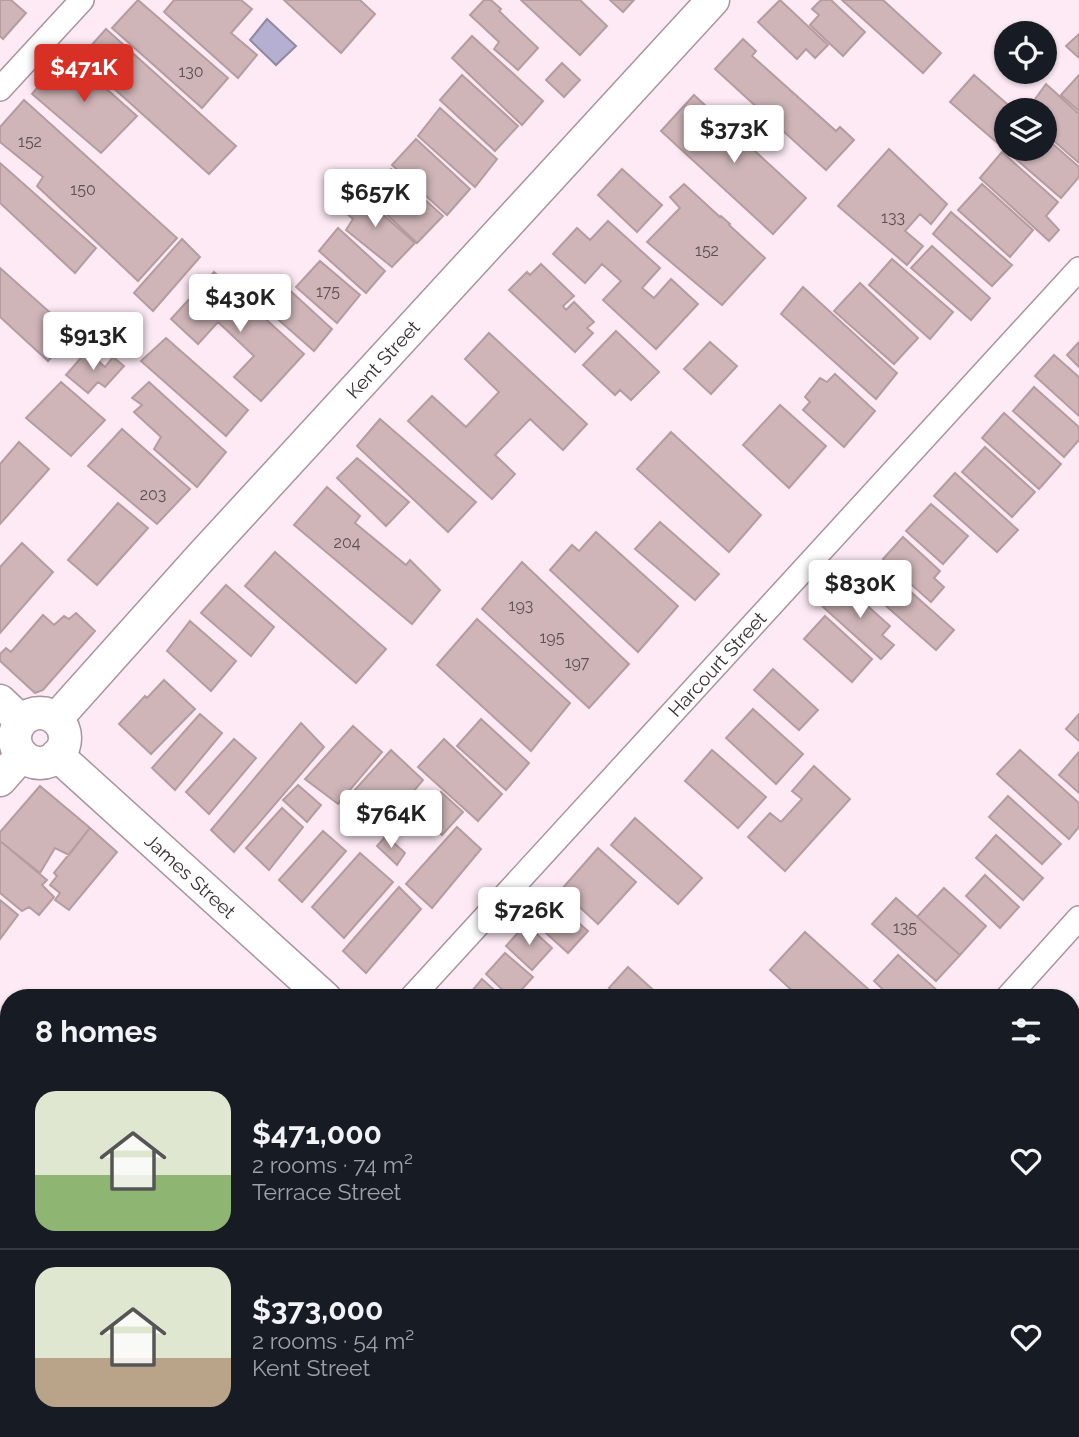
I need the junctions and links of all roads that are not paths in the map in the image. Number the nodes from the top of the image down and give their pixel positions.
1 (82, 0) edge
2 (713, 0) edge
3 (0, 89) edge
4 (1079, 269) edge
5 (10, 711) edge
6 (56, 719) junction
7 (22, 755) junction
8 (57, 755) junction
9 (0, 780) edge
10 (1079, 918) edge
11 (315, 989) edge
12 (419, 989) edge
13 (1014, 989) edge

1 - 3 street
2 - 6 street, Kent Street
4 - 12 street, Harcourt Street
5 - 6 street
5 - 7 street
6 - 8 street
7 - 8 street
7 - 9 street
8 - 11 street, James Street
10 - 13 street

